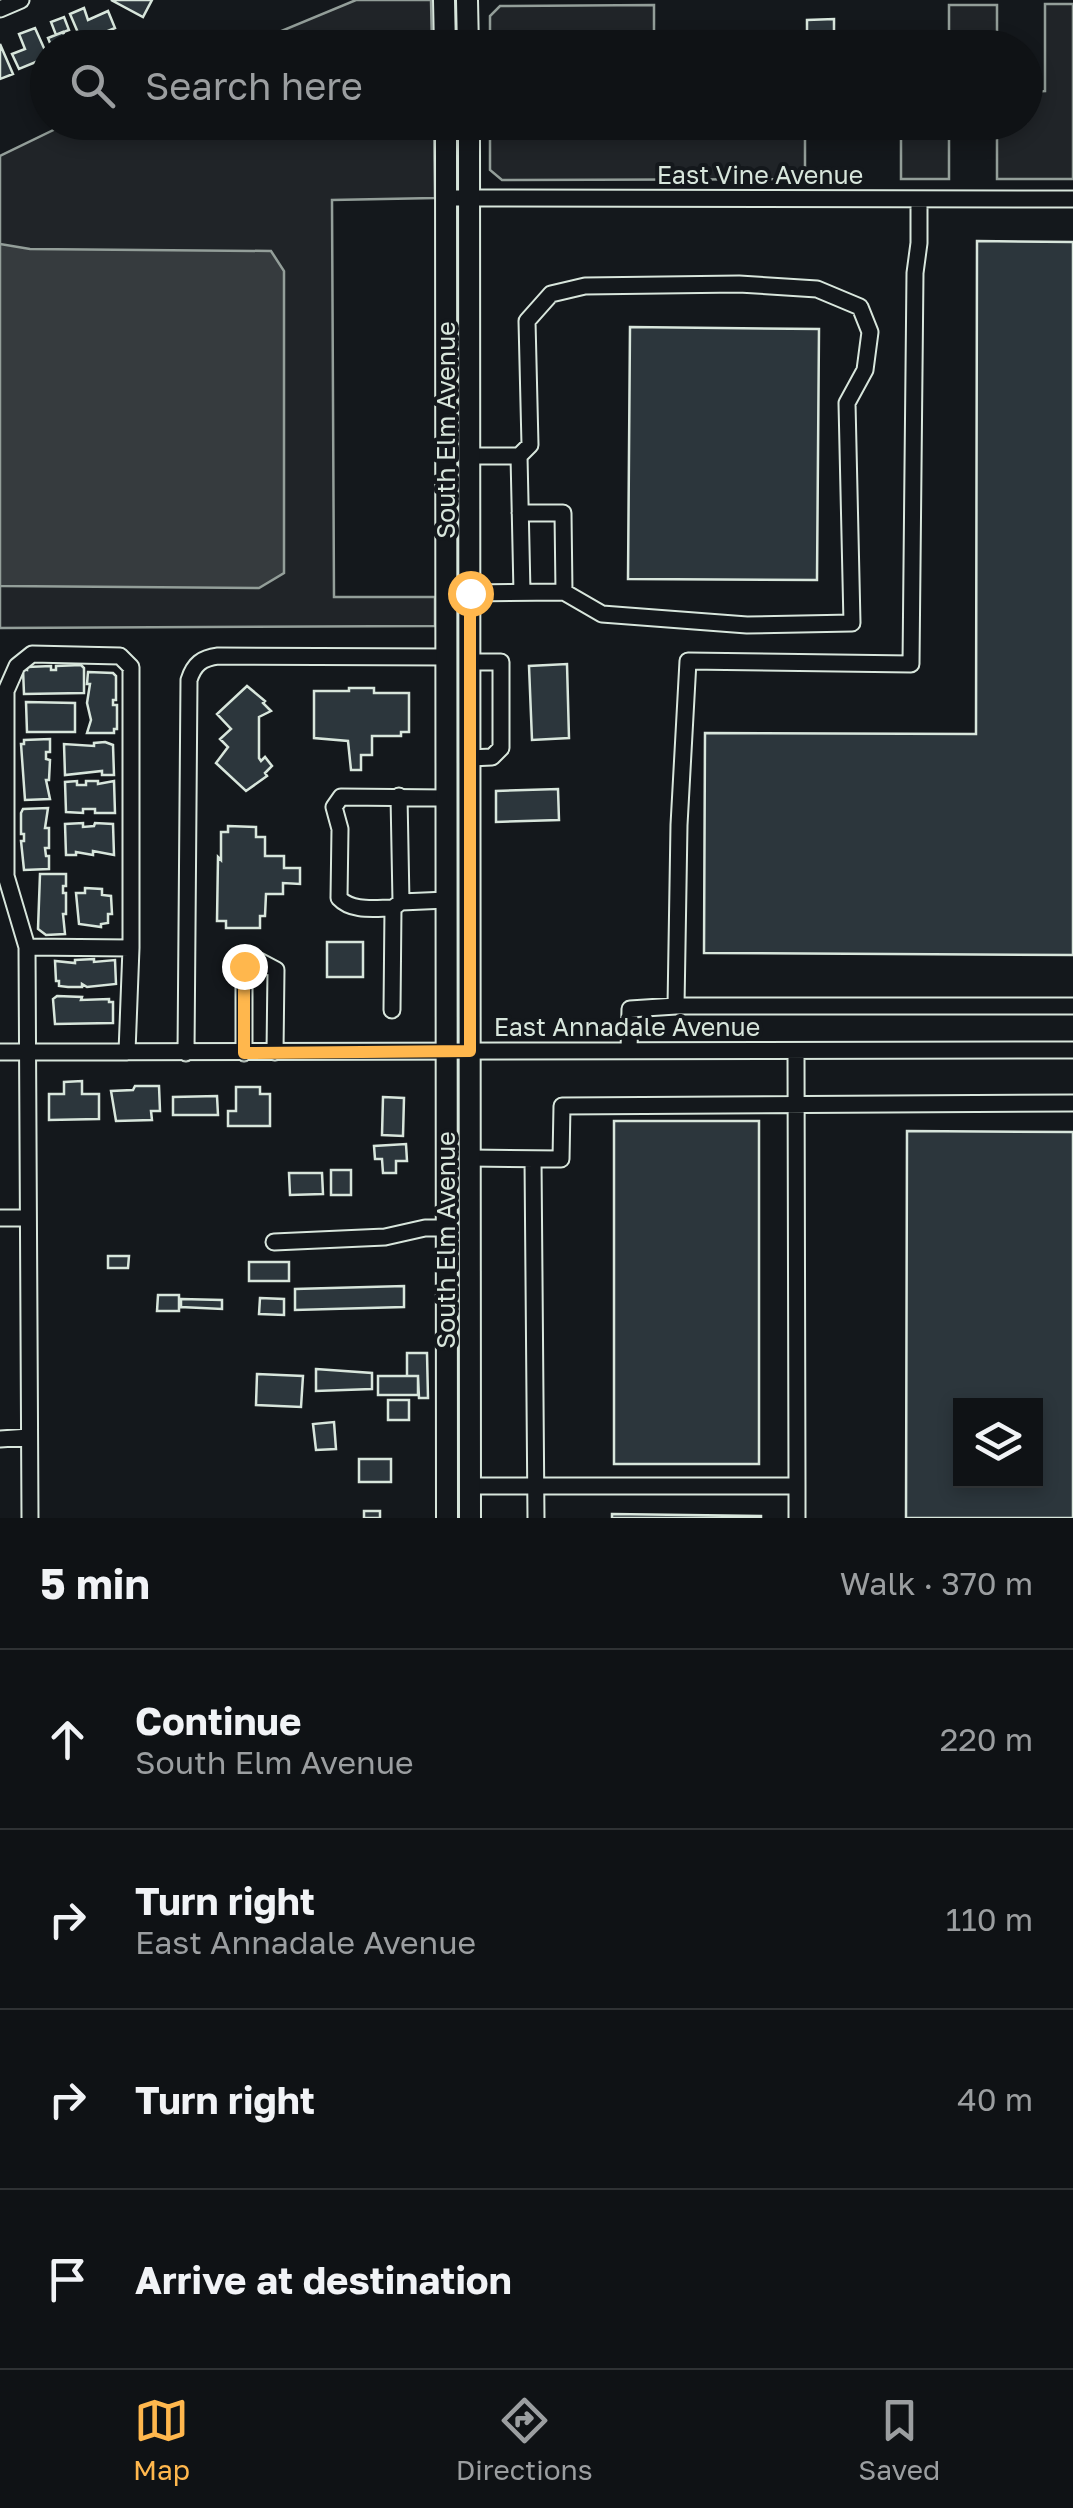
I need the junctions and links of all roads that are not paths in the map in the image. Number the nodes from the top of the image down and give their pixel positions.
1 (21, 0) edge
2 (444, 0) edge
3 (467, 0) edge
4 (0, 9) edge
5 (445, 30) edge
6 (468, 30) edge
7 (446, 140) edge
8 (469, 140) edge
9 (448, 198) junction
10 (470, 198) junction
11 (919, 199) junction
12 (1073, 199) edge
13 (470, 456) junction
14 (519, 456) junction
15 (520, 513) junction
16 (522, 592) junction
17 (564, 592) junction
18 (470, 593) junction
19 (447, 657) junction
20 (470, 662) junction
21 (470, 758) junction
22 (399, 796) junction
23 (448, 798) junction
24 (448, 900) junction
25 (397, 905) junction
26 (27, 947) junction
27 (131, 948) junction
28 (676, 1006) junction
29 (1073, 1006) edge
30 (392, 1010) dead end
31 (1073, 1050) edge
32 (447, 1051) junction
33 (470, 1051) junction
34 (629, 1051) junction
35 (0, 1052) edge
36 (26, 1052) junction
37 (127, 1052) junction
38 (274, 1052) junction
39 (796, 1052) junction
40 (186, 1053) junction
41 (244, 1053) junction
42 (1073, 1103) edge
43 (796, 1105) junction
44 (470, 1158) junction
45 (533, 1158) junction
46 (0, 1218) edge
47 (27, 1218) junction
48 (447, 1228) junction
49 (274, 1242) dead end
50 (29, 1437) junction
51 (0, 1439) edge
52 (470, 1486) junction
53 (536, 1486) junction
54 (797, 1486) junction
55 (30, 1518) edge
56 (447, 1518) edge
57 (470, 1518) edge
58 (536, 1518) edge
59 (797, 1518) edge

1 - 4 street
2 - 5 main road
3 - 6 main road
7 - 9 main road, South Elm Avenue
8 - 10 main road, South Elm Avenue
9 - 10 street, East Vine Avenue
9 - 19 main road, South Elm Avenue
10 - 11 street, East Vine Avenue
10 - 13 main road, South Elm Avenue
11 - 12 street, East Vine Avenue
11 - 28 street
13 - 14 street
13 - 18 main road, South Elm Avenue
14 - 15 street
14 - 17 street
15 - 16 street
15 - 17 street
16 - 17 street
16 - 18 street
18 - 20 main road, South Elm Avenue
19 - 23 main road, South Elm Avenue
19 - 40 street
20 - 21 main road, South Elm Avenue
20 - 21 street
21 - 33 main road, South Elm Avenue
22 - 23 street
22 - 25 street
22 - 25 street
23 - 24 main road, South Elm Avenue
24 - 25 street
24 - 32 main road, South Elm Avenue
25 - 30 street
26 - 27 street
26 - 27 street
26 - 36 street
27 - 37 street
28 - 29 street
28 - 34 street
31 - 39 street, East Annadale Avenue
32 - 33 street, East Annadale Avenue
32 - 38 street, East Annadale Avenue
32 - 48 main road, South Elm Avenue
33 - 34 street, East Annadale Avenue
33 - 44 main road, South Elm Avenue
34 - 39 street, East Annadale Avenue
35 - 36 street, East Annadale Avenue
36 - 37 street, East Annadale Avenue
36 - 47 street
37 - 40 street, East Annadale Avenue
38 - 41 street, East Annadale Avenue
38 - 41 street
39 - 43 street
40 - 41 street, East Annadale Avenue
42 - 43 street
43 - 45 street
43 - 54 street
44 - 45 street
44 - 52 main road, South Elm Avenue
45 - 53 street
46 - 47 street
47 - 50 street
48 - 49 street
48 - 56 main road, South Elm Avenue
50 - 51 street
50 - 55 street
52 - 53 street
52 - 57 main road, South Elm Avenue
53 - 54 street
53 - 58 street
54 - 59 street

